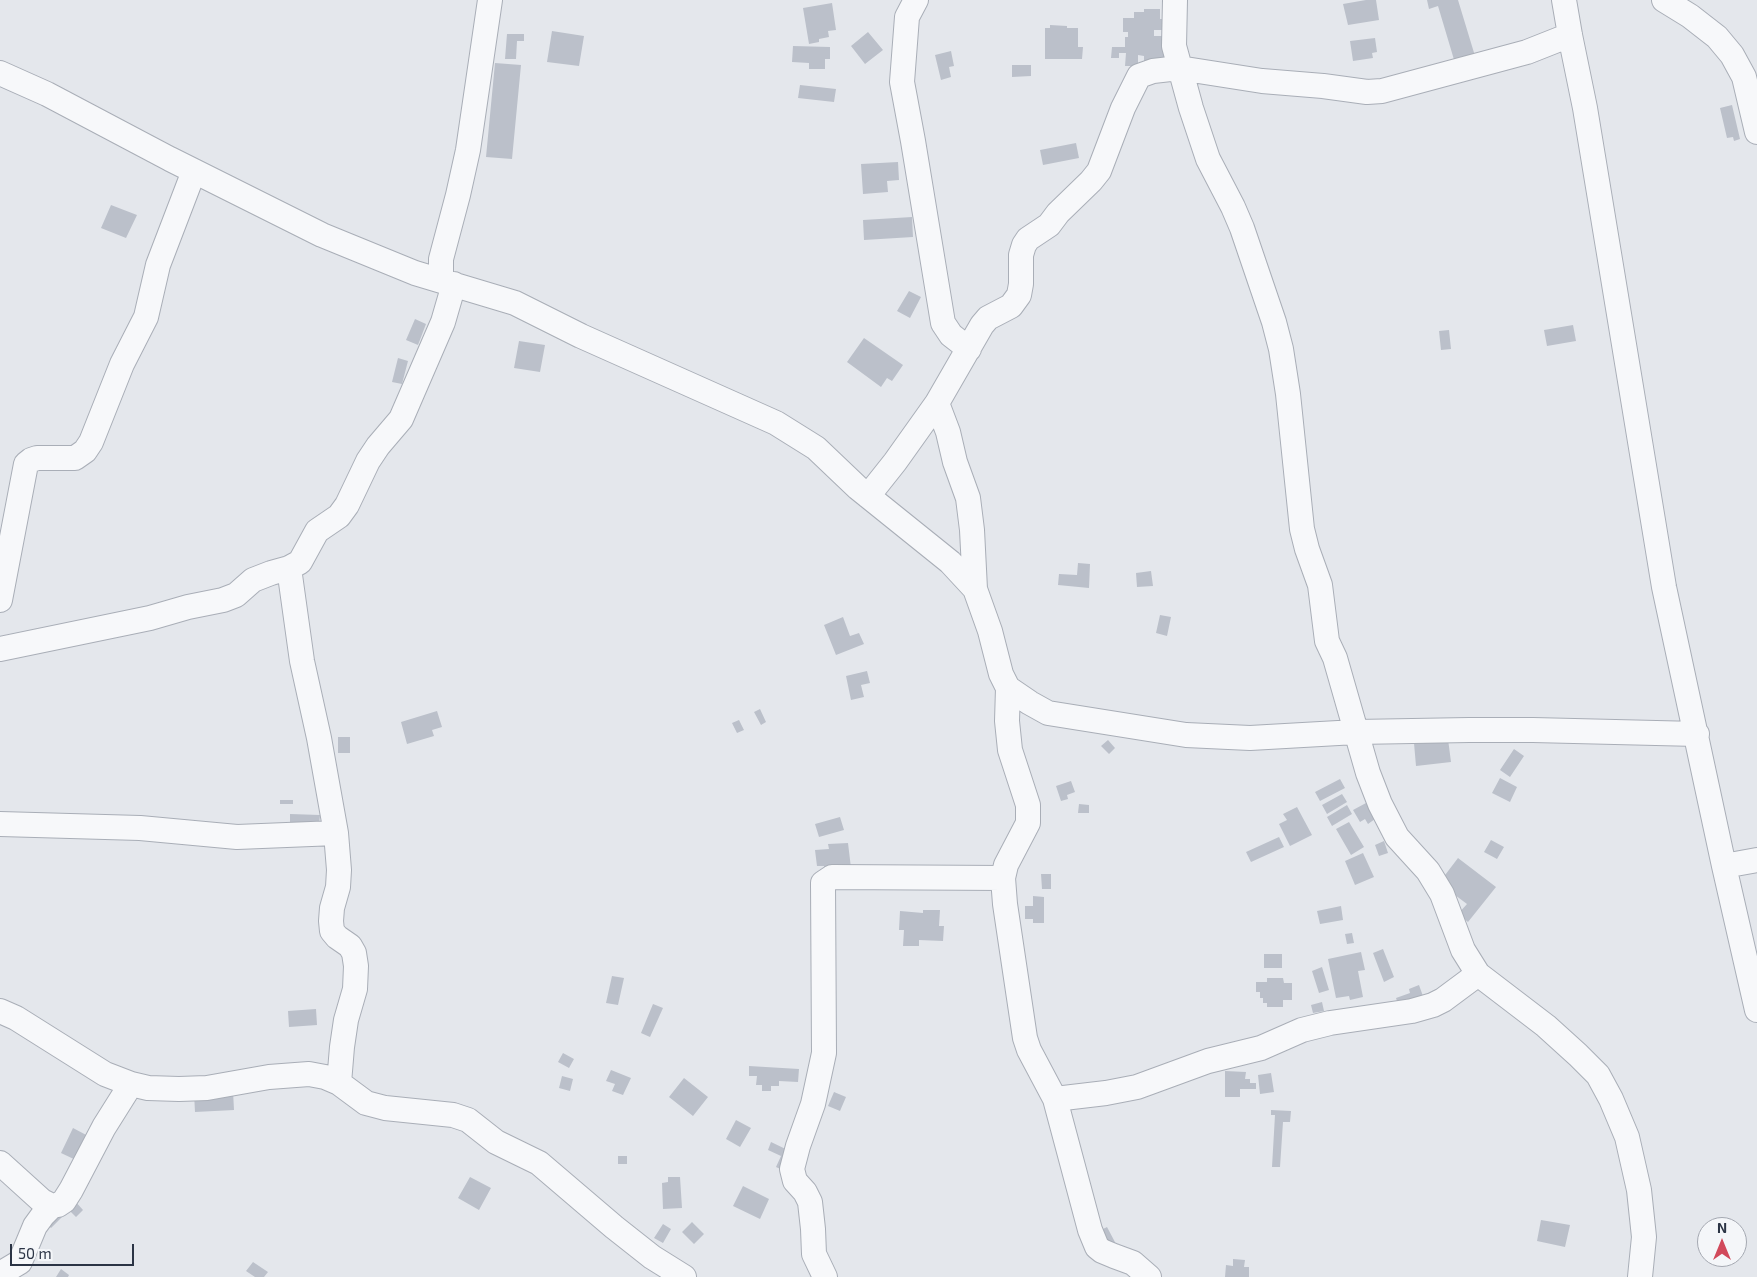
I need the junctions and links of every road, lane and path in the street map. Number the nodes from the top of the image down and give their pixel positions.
1 (490, 0) edge
2 (916, 0) edge
3 (1175, 0) edge
4 (1564, 0) edge
5 (1664, 0) edge
6 (1570, 35) junction
7 (1179, 68) junction
8 (0, 73) edge
9 (1757, 132) edge
10 (194, 171) junction
11 (447, 282) junction
12 (969, 349) junction
13 (937, 403) junction
14 (868, 496) junction
15 (289, 568) junction
16 (975, 589) junction
17 (0, 600) edge
18 (0, 649) edge
19 (1008, 688) junction
20 (1356, 732) junction
21 (1697, 734) junction
22 (0, 824) edge
23 (336, 833) junction
24 (1757, 860) edge
25 (1724, 866) junction
26 (1003, 878) junction
27 (1478, 974) junction
28 (1757, 1010) edge
29 (0, 1011) edge
30 (339, 1083) junction
31 (131, 1084) junction
32 (1054, 1099) junction
33 (0, 1162) edge
34 (52, 1206) junction
35 (0, 1274) edge
36 (684, 1277) edge
37 (824, 1277) edge
38 (1149, 1277) edge
39 (1640, 1277) edge

1 - 11 street
2 - 12 street
3 - 7 street
4 - 6 street
5 - 9 street
6 - 7 street
6 - 21 street
7 - 12 street
7 - 20 street
8 - 10 street
10 - 11 street
10 - 17 street
11 - 14 street
11 - 15 street
12 - 13 street
13 - 14 street
13 - 16 street
14 - 16 street
15 - 18 street
15 - 23 street
16 - 19 street
19 - 20 street
19 - 26 street
20 - 21 street
20 - 27 street
21 - 25 street
22 - 23 street
23 - 30 street
24 - 25 street
25 - 28 street
26 - 32 street
26 - 37 street
27 - 32 street
27 - 39 street
29 - 31 street
30 - 31 street
30 - 36 street
31 - 34 street
32 - 38 street
33 - 34 street
34 - 35 street

